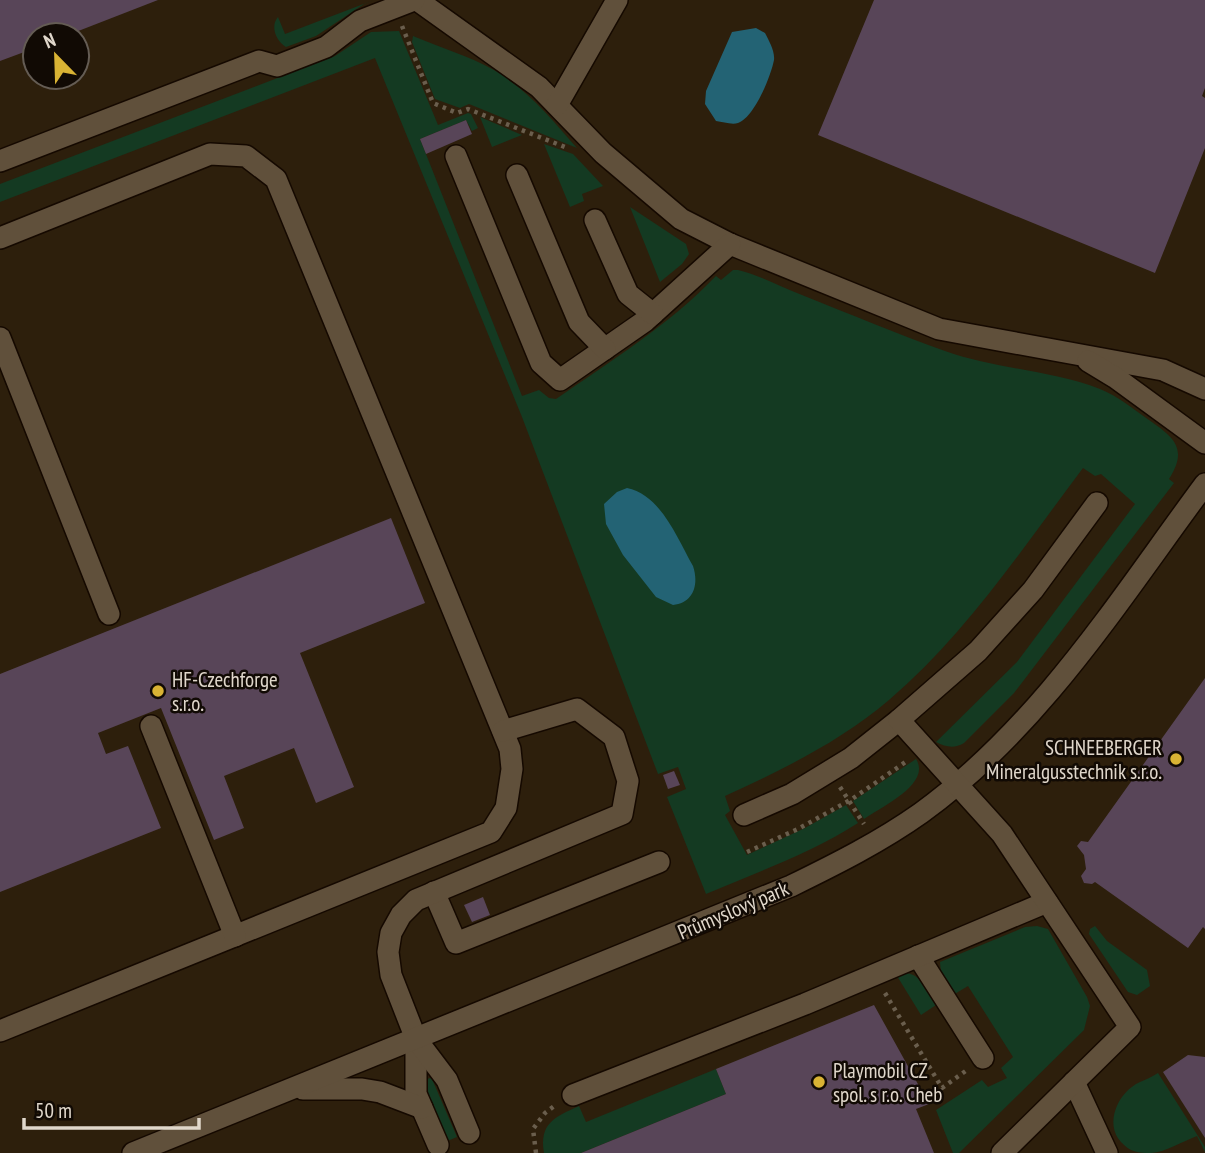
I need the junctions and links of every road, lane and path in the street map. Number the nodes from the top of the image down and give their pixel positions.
1 (617, 0) edge
2 (408, 3) edge
3 (557, 105) junction
4 (594, 145) junction
5 (456, 156) dead end
6 (0, 161) edge
7 (517, 174) dead end
8 (595, 220) dead end
9 (0, 238) edge
10 (730, 244) junction
11 (653, 314) junction
12 (0, 338) edge
13 (605, 349) junction
14 (1077, 354) junction
15 (1205, 389) edge
16 (1205, 443) edge
17 (1205, 484) edge
18 (1097, 503) dead end
19 (109, 614) dead end
20 (151, 726) dead end
21 (892, 726) junction
22 (503, 731) junction
23 (956, 784) junction
24 (839, 786) dead end
25 (849, 801) junction
26 (744, 815) dead end
27 (876, 842) junction
28 (747, 852) dead end
29 (659, 862) dead end
30 (434, 892) junction
31 (1047, 902) junction
32 (235, 936) junction
33 (918, 956) junction
34 (873, 998) dead end
35 (0, 1031) edge
36 (416, 1039) junction
37 (983, 1058) joint
38 (1074, 1082) junction
39 (293, 1088) junction
40 (573, 1095) joint
41 (422, 1108) junction
42 (469, 1133) dead end
43 (438, 1145) dead end
44 (133, 1153) edge
45 (536, 1153) edge
46 (1002, 1153) edge
47 (1107, 1153) edge

1 - 3 lane
2 - 3 lane
2 - 4 path
2 - 6 lane
3 - 4 lane
4 - 10 lane
5 - 13 lane
7 - 13 lane
8 - 11 lane
9 - 22 lane
10 - 11 lane
10 - 14 lane
11 - 13 lane
12 - 19 lane
14 - 15 lane
14 - 16 lane
17 - 23 lane, Průmyslový park
18 - 21 lane
20 - 32 lane
21 - 23 lane
21 - 25 path
21 - 26 lane
22 - 30 lane
22 - 32 lane
23 - 27 lane, Průmyslový park
23 - 31 lane
24 - 25 path
25 - 27 path
25 - 28 path
27 - 36 lane, Průmyslový park
29 - 30 lane
30 - 36 lane
31 - 33 lane
31 - 38 lane
32 - 35 lane
33 - 37 lane
33 - 40 lane
34 - 37 path
36 - 39 lane, Průmyslový park
36 - 41 lane
36 - 42 lane
38 - 46 lane
38 - 47 lane
39 - 41 lane
39 - 44 lane, Průmyslový park
40 - 45 path
41 - 43 lane

